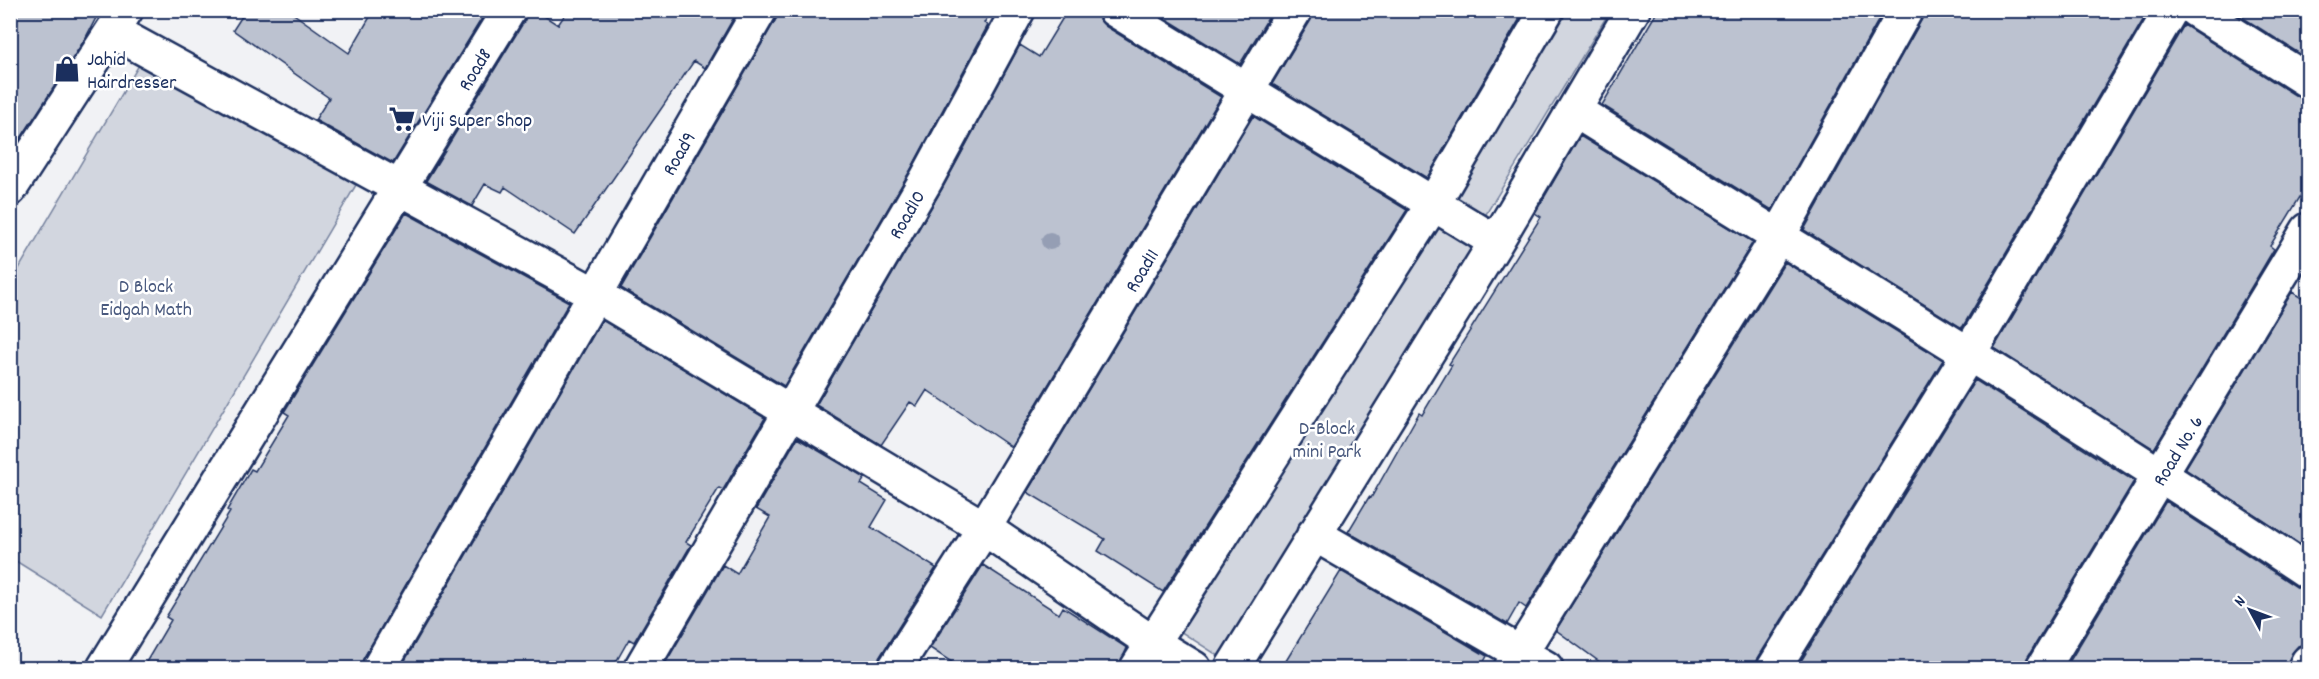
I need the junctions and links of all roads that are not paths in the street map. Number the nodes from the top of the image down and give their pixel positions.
1 (509, 10) edge
2 (760, 10) edge
3 (1018, 10) edge
4 (1115, 10) edge
5 (1295, 10) edge
6 (1547, 10) edge
7 (1634, 10) edge
8 (1906, 10) edge
9 (2171, 10) edge
10 (2194, 10) edge
11 (120, 21) edge
12 (2308, 81) edge
13 (1249, 92) junction
14 (1574, 110) junction
15 (10, 189) edge
16 (402, 189) junction
17 (1433, 204) junction
18 (2308, 230) edge
19 (1778, 237) junction
20 (1496, 242) junction
21 (596, 295) junction
22 (1970, 352) junction
23 (791, 415) junction
24 (2163, 474) junction
25 (984, 528) junction
26 (1314, 534) junction
27 (2308, 572) edge
28 (1144, 656) edge
29 (2308, 662) edge
30 (1526, 663) edge
31 (104, 669) edge
32 (379, 669) edge
33 (641, 669) edge
34 (895, 669) edge
35 (1194, 669) edge
36 (1232, 669) edge
37 (1774, 669) edge
38 (2043, 669) edge
39 (2305, 669) edge

1 - 16 street, Road8
2 - 21 street, Road9
3 - 23 street, Road10
4 - 13 street
5 - 13 street, Road11
6 - 17 street
7 - 14 street
8 - 19 street
9 - 22 street
10 - 12 street
11 - 15 street
11 - 16 street
13 - 17 street
13 - 25 street, Road11
14 - 19 street
14 - 20 street
16 - 21 street
16 - 31 street, Road8
17 - 20 street
17 - 28 street
18 - 24 street, Road No. 6
19 - 22 street
19 - 30 street
20 - 26 street
21 - 23 street
21 - 32 street, Road9
22 - 24 street
22 - 37 street
23 - 25 street
23 - 33 street, Road10
24 - 27 street
24 - 38 street, Road No. 6
25 - 28 street
25 - 34 street, Road11
26 - 30 street
26 - 36 street
28 - 35 street
29 - 39 street

